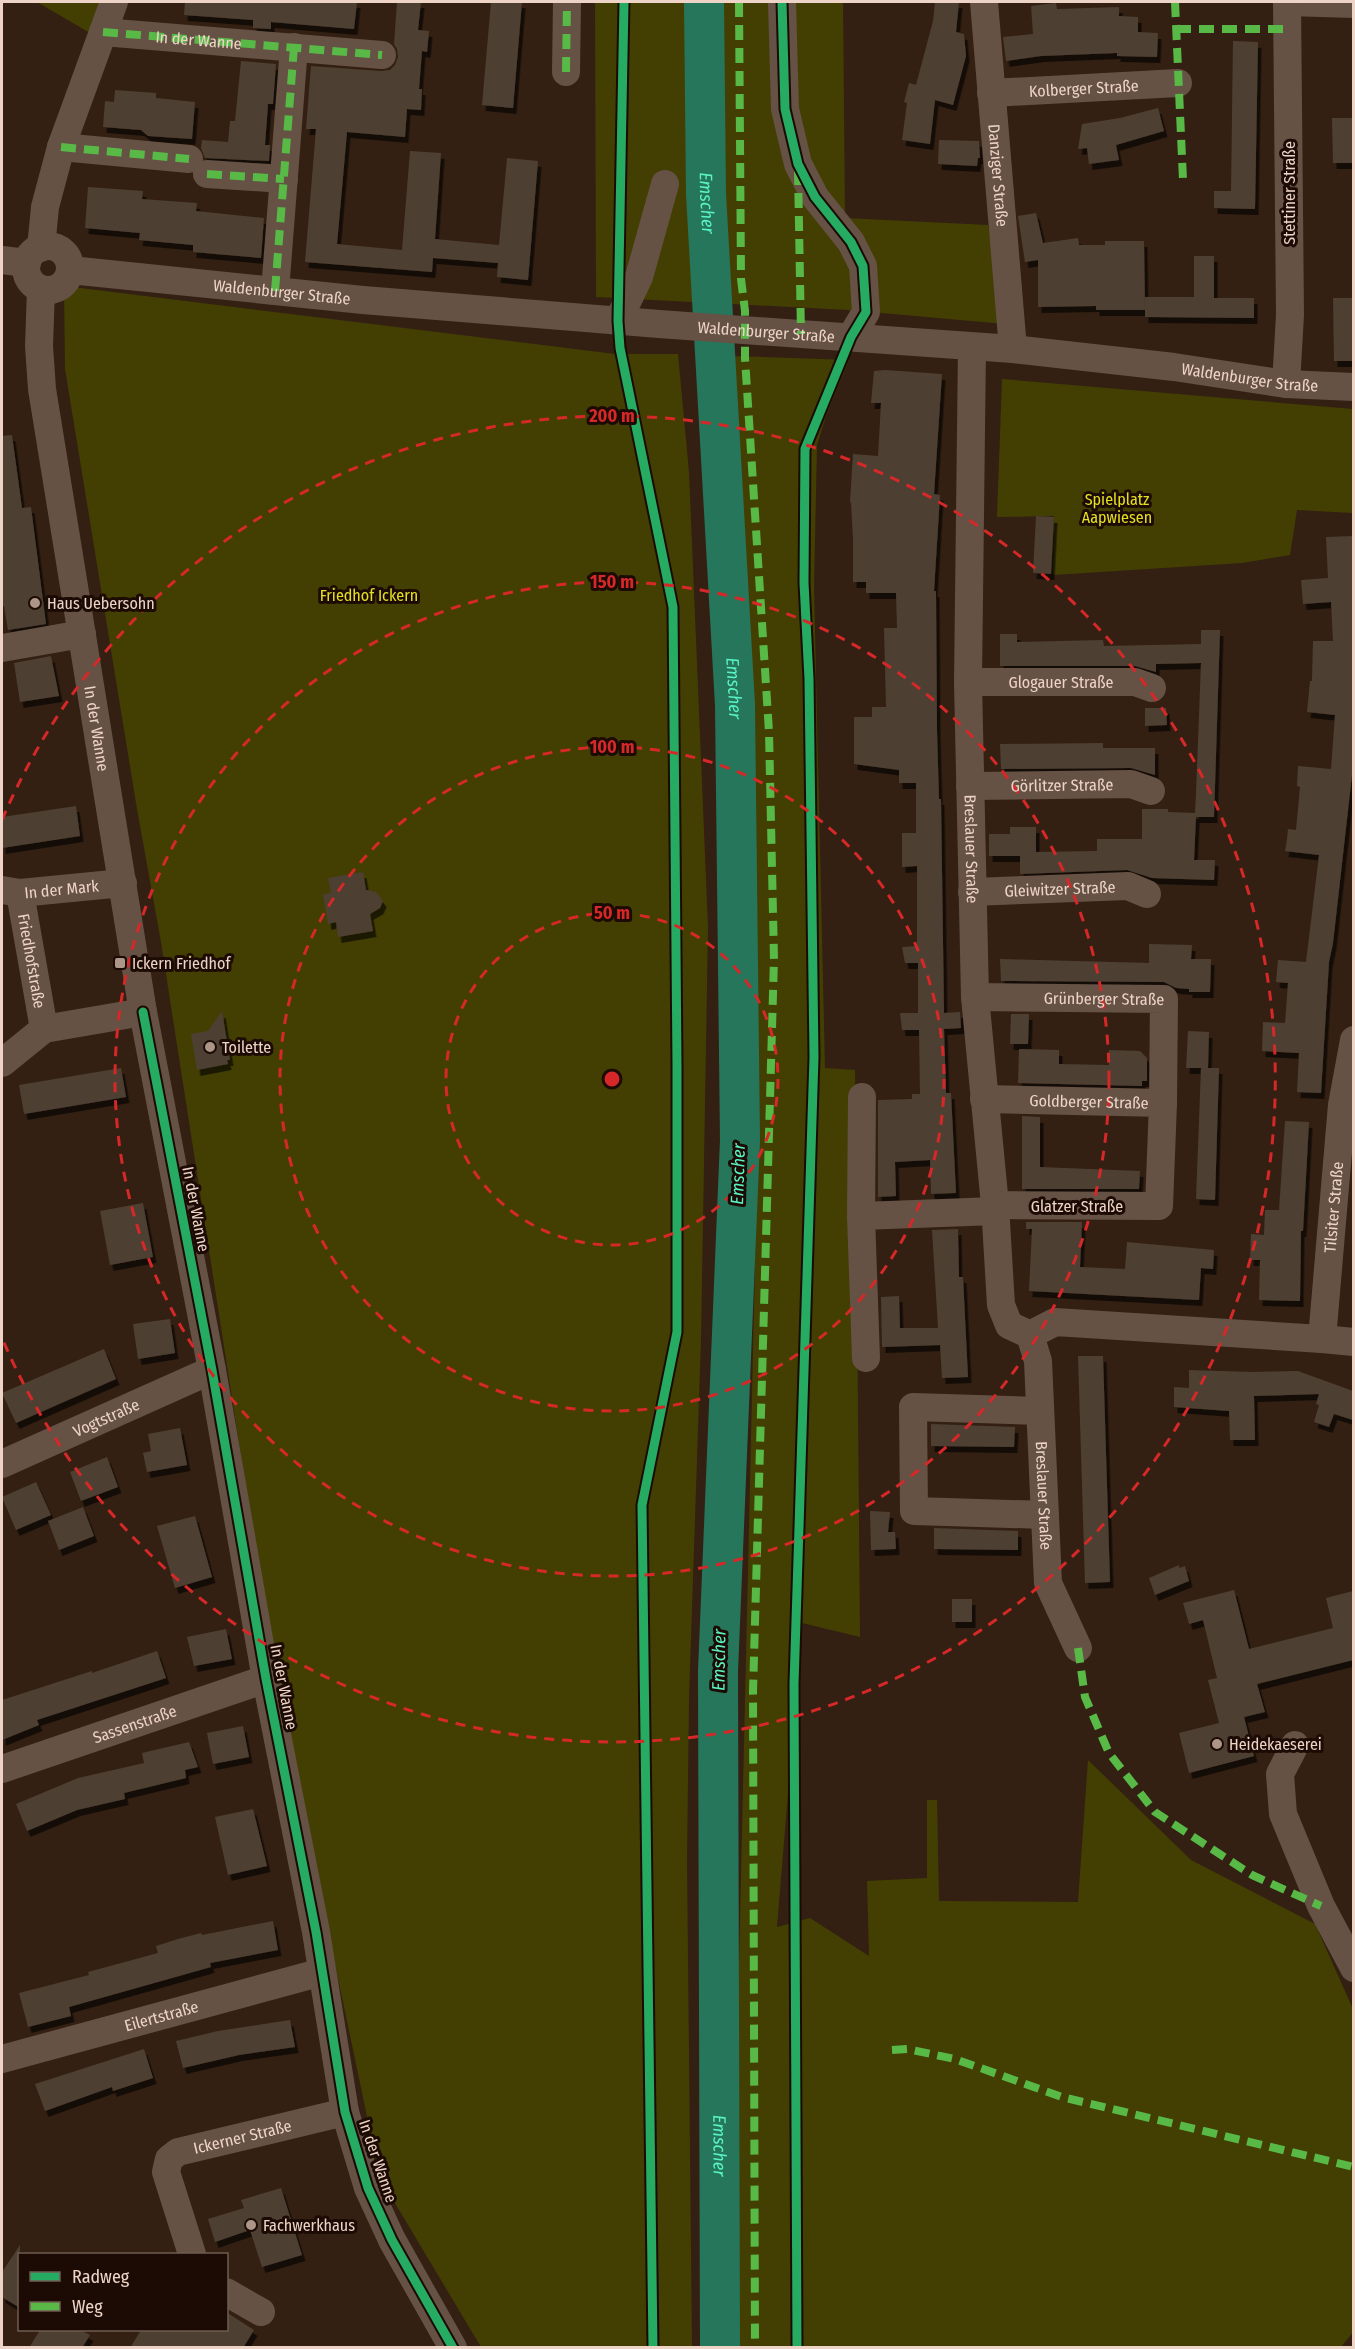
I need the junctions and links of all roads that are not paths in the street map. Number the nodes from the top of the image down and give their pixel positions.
1 (114, 2) edge
2 (567, 2) edge
3 (782, 2) edge
4 (984, 2) edge
5 (1287, 2) edge
6 (1353, 3) edge
7 (103, 32) junction
8 (294, 47) junction
9 (382, 55) dead end
10 (566, 72) dead end
11 (1178, 83) dead end
12 (991, 93) junction
13 (62, 147) junction
14 (284, 179) junction
15 (665, 184) dead end
16 (23, 257) edge
17 (70, 270) junction
18 (41, 289) junction
19 (275, 291) junction
20 (618, 321) junction
21 (851, 338) junction
22 (972, 347) junction
23 (1013, 349) junction
24 (1286, 384) junction
25 (1353, 387) edge
26 (82, 634) junction
27 (2, 648) edge
28 (968, 682) junction
29 (1152, 688) dead end
30 (970, 786) junction
31 (1151, 791) dead end
32 (123, 883) junction
33 (11, 892) edge
34 (972, 892) junction
35 (1148, 894) dead end
36 (975, 997) junction
37 (143, 1012) junction
38 (44, 1029) junction
39 (1353, 1041) edge
40 (2, 1063) edge
41 (862, 1097) dead end
42 (984, 1099) junction
43 (1163, 1103) junction
44 (1348, 1106) edge
45 (1159, 1206) joint
46 (995, 1208) junction
47 (861, 1216) junction
48 (1030, 1335) junction
49 (1322, 1339) junction
50 (1353, 1342) edge
51 (866, 1358) dead end
52 (212, 1370) junction
53 (1039, 1411) junction
54 (2, 1464) edge
55 (1046, 1515) junction
56 (1078, 1648) dead end
57 (267, 1679) junction
58 (1295, 1745) dead end
59 (2, 1769) edge
60 (1353, 1968) edge
61 (322, 1972) junction
62 (3, 2054) edge
63 (345, 2112) junction
64 (192, 2253) edge
65 (228, 2293) edge
66 (261, 2312) dead end
67 (453, 2348) edge

1 - 7 street
2 - 10 street
3 - 21 street
4 - 12 street, Danziger Straße
5 - 6 street
5 - 24 street, Stettiner Straße
7 - 8 street, In der Wanne
7 - 13 street
8 - 9 street, In der Wanne
8 - 14 street
11 - 12 street, Kolberger Straße
12 - 23 street, Danziger Straße
13 - 14 street
13 - 16 street
14 - 19 street
15 - 20 street
16 - 17 street
16 - 18 street
17 - 18 street
17 - 19 street, Waldenburger Straße
18 - 26 street, In der Wanne
19 - 20 street, Waldenburger Straße
20 - 21 street, Waldenburger Straße
21 - 22 street, Waldenburger Straße
22 - 23 street, Waldenburger Straße
22 - 28 street, Breslauer Straße
23 - 24 street, Waldenburger Straße
24 - 25 street, Waldenburger Straße
26 - 27 street
26 - 32 street, In der Wanne
28 - 29 street, Glogauer Straße
28 - 30 street, Breslauer Straße
30 - 31 street, Görlitzer Straße
30 - 34 street, Breslauer Straße
32 - 33 street, In der Mark
32 - 37 street, In der Wanne
33 - 38 street, Friedhofstraße
34 - 35 street, Gleiwitzer Straße
34 - 36 street, Breslauer Straße
36 - 42 street, Breslauer Straße
36 - 43 street, Grünberger Straße
37 - 38 street, Friedhofstraße
37 - 52 street, In der Wanne
38 - 40 street, Friedhofstraße
39 - 44 street, Tilsiter Straße
41 - 47 street
42 - 43 street, Goldberger Straße
42 - 46 street, Breslauer Straße
43 - 45 street, Goldberger Straße
44 - 49 street, Tilsiter Straße
45 - 46 street, Glatzer Straße
46 - 47 street, Glatzer Straße
46 - 48 street, Breslauer Straße
47 - 51 street
48 - 49 street
48 - 53 street, Breslauer Straße
49 - 50 street
52 - 54 street, Vogtstraße
52 - 57 street, In der Wanne
53 - 55 street, Breslauer Straße
53 - 55 street
55 - 56 street, Breslauer Straße
57 - 59 street, Sassenstraße
57 - 61 street, In der Wanne
58 - 60 street
61 - 62 street, Eilertstraße
61 - 63 street, In der Wanne
63 - 64 street, Ickerner Straße
63 - 67 street, In der Wanne
65 - 66 street

